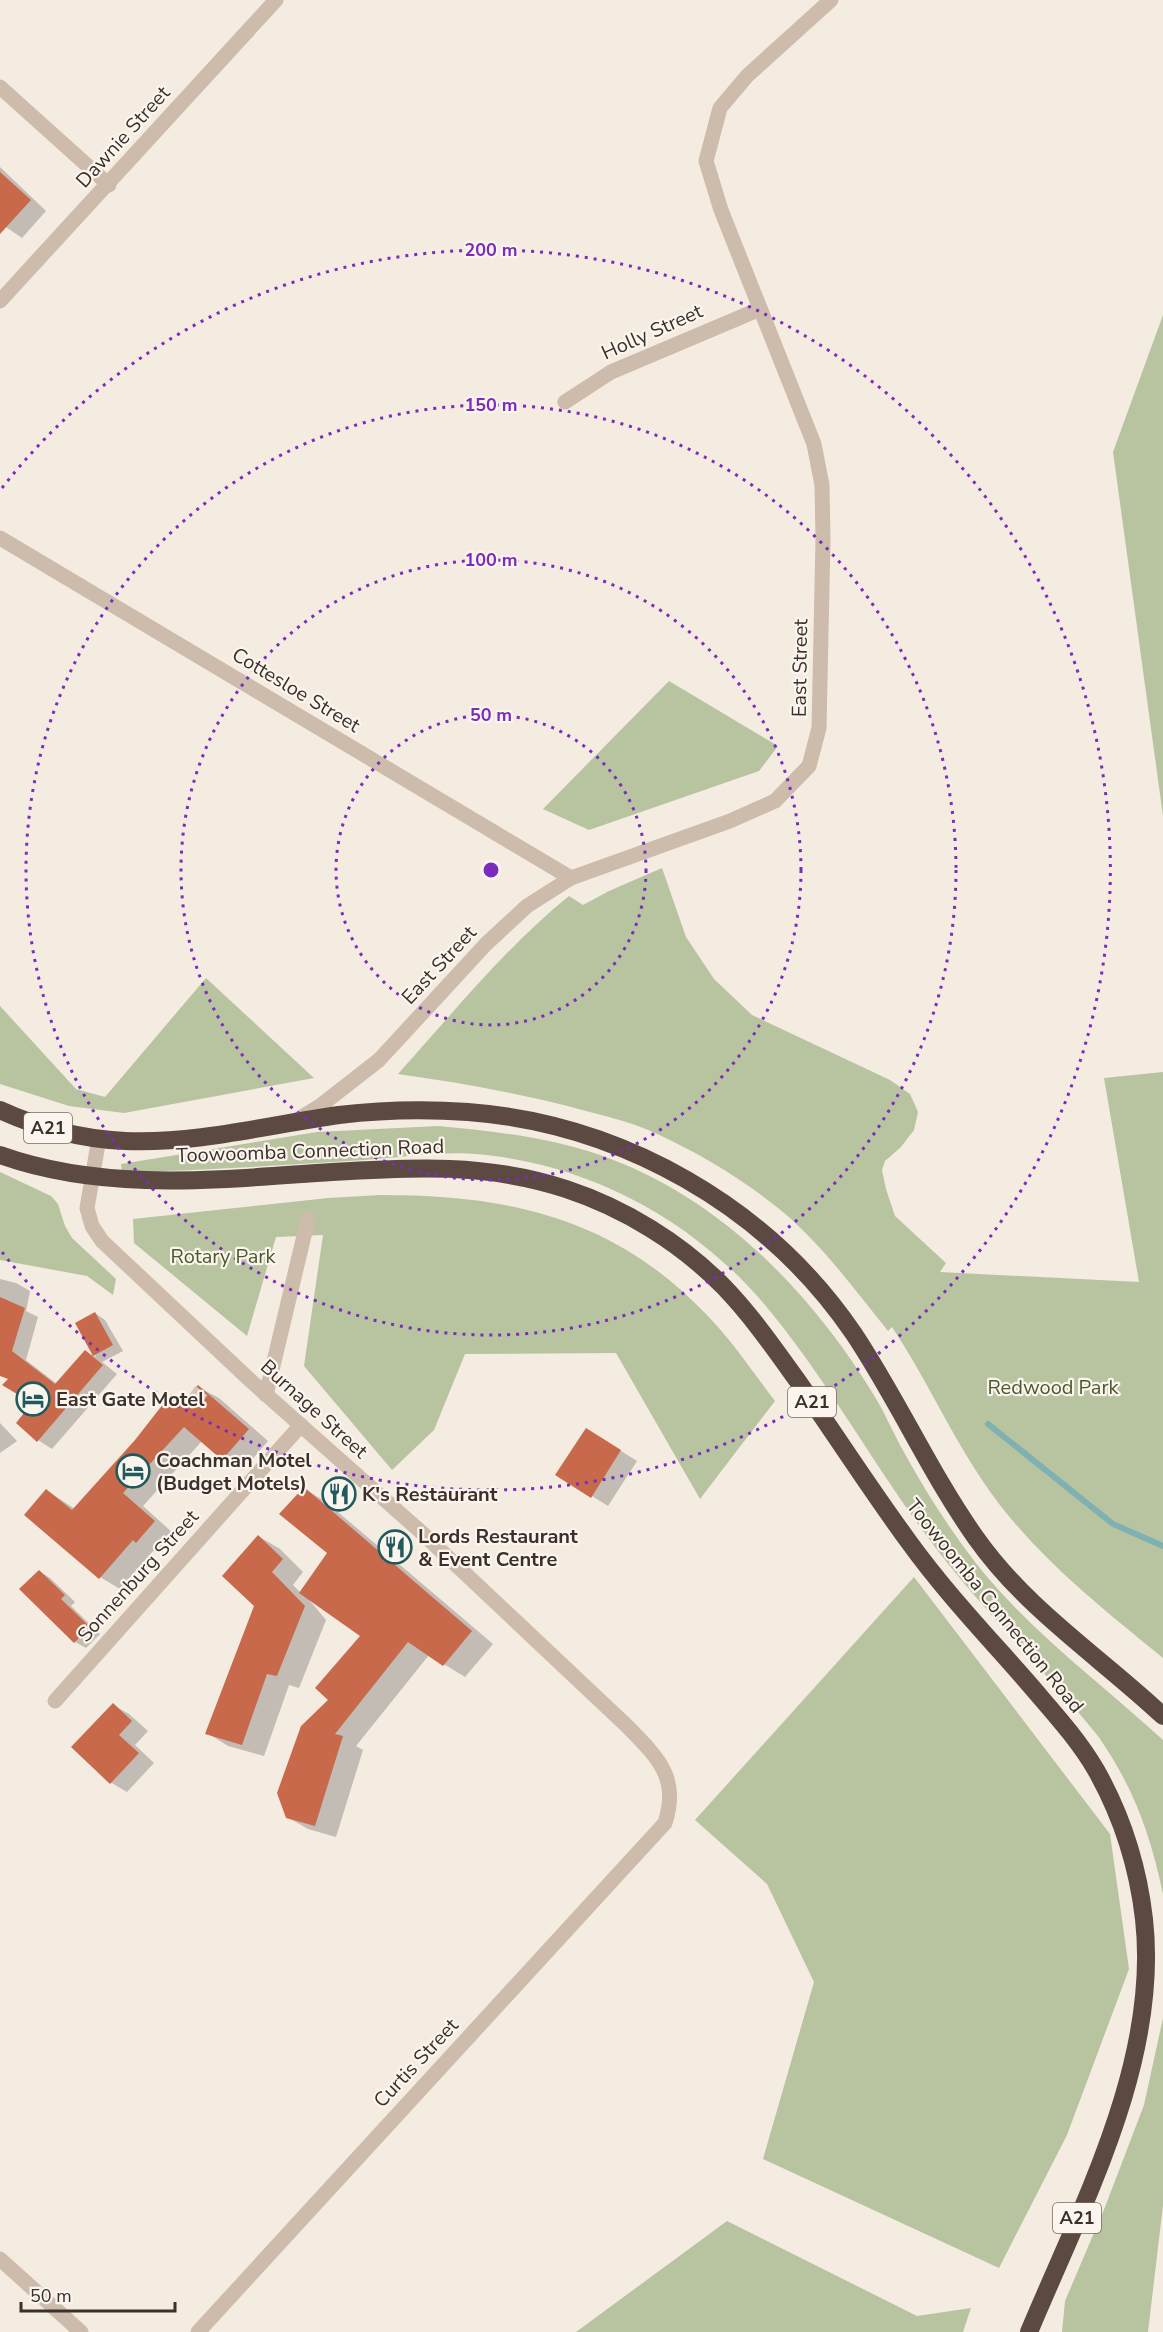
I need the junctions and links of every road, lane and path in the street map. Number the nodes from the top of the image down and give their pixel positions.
1 (276, 0) edge
2 (831, 0) edge
3 (0, 87) edge
4 (109, 185) junction
5 (0, 302) edge
6 (760, 309) junction
7 (566, 402) dead end
8 (0, 538) edge
9 (571, 878) junction
10 (0, 1110) edge
11 (294, 1123) junction
12 (99, 1138) junction
13 (0, 1155) edge
14 (91, 1176) junction
15 (308, 1219) dead end
16 (266, 1395) junction
17 (301, 1425) junction
18 (55, 1701) dead end
19 (1163, 1716) edge
20 (665, 1823) joint
21 (0, 2259) edge
22 (81, 2332) edge
23 (198, 2332) edge
24 (1029, 2332) edge

1 - 4 street, Dawnie Street
2 - 6 street, East Street
3 - 4 street
4 - 5 street, Dawnie Street
6 - 7 street, Holly Street
6 - 9 street, East Street
8 - 9 street, Cottesloe Street
9 - 11 street, East Street
10 - 12 highway, Toowoomba Connection Road / A21
11 - 12 highway, Toowoomba Connection Road / A21
11 - 19 highway, Toowoomba Connection Road / A21
12 - 14 street, Burnage Street
13 - 14 highway, Toowoomba Connection Road / A21
14 - 16 street, Burnage Street
14 - 24 highway, Toowoomba Connection Road / A21
15 - 16 street
16 - 17 street, Burnage Street
17 - 18 street, Sonnenburg Street
17 - 20 street, Burnage Street
20 - 23 street, Curtis Street
21 - 22 street

